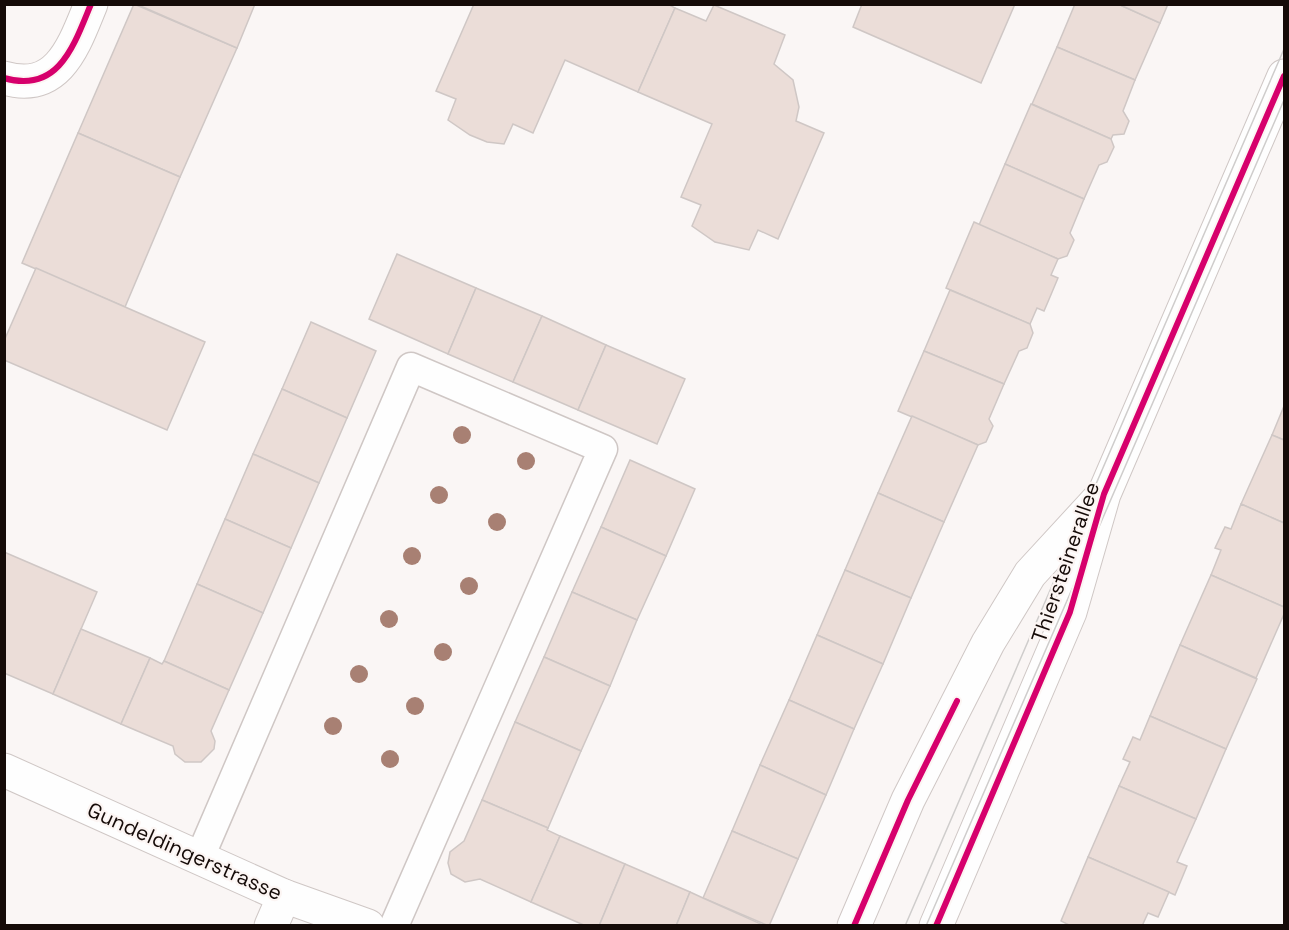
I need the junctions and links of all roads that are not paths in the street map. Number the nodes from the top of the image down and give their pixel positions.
1 (91, 4) edge
2 (1284, 76) edge
3 (4, 78) edge
4 (1104, 494) junction
5 (4, 770) edge
6 (200, 857) junction
7 (284, 896) junction
8 (271, 926) edge
9 (368, 926) edge
10 (394, 926) edge
11 (854, 926) edge
12 (936, 926) edge

1 - 3 street
2 - 4 street, Thiersteinerallee
4 - 11 street, Thiersteinerallee
4 - 12 street, Thiersteinerallee
5 - 6 street, Gundeldingerstrasse
6 - 7 street, Gundeldingerstrasse
6 - 10 lane
7 - 8 street
7 - 9 street, Gundeldingerstrasse

